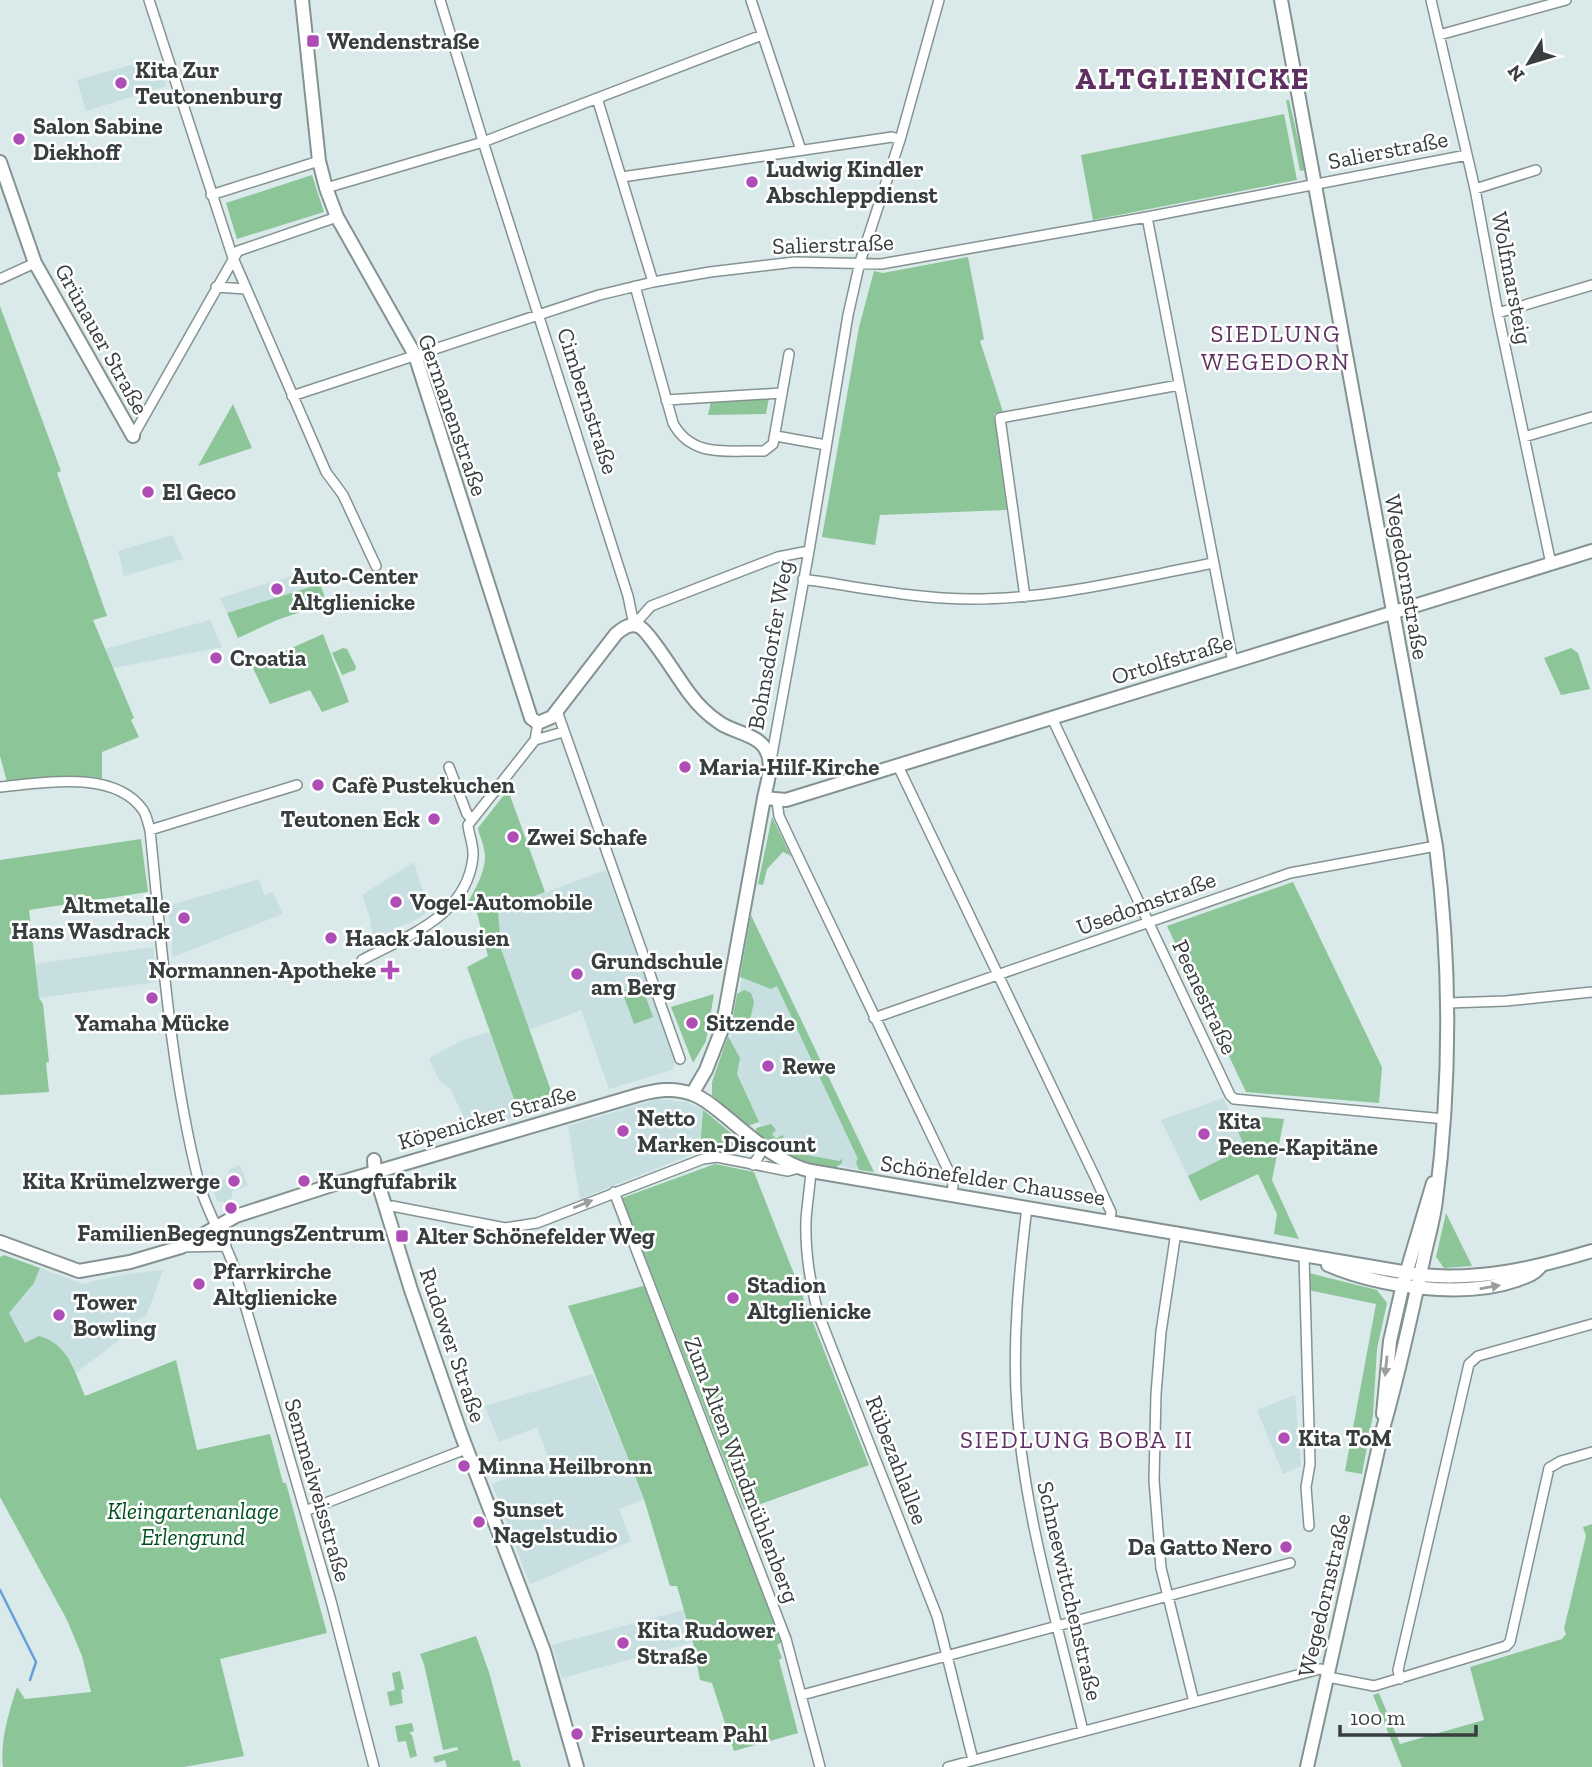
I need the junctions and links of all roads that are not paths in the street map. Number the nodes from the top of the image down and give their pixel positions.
1 (149, 0) edge
2 (302, 0) edge
3 (440, 0) edge
4 (751, 0) edge
5 (939, 0) edge
6 (1281, 0) edge
7 (1431, 0) edge
8 (1566, 0) edge
9 (1439, 35) junction
10 (762, 36) junction
11 (597, 98) junction
12 (900, 141) junction
13 (483, 142) junction
14 (801, 150) junction
15 (1467, 155) junction
16 (318, 161) junction
17 (0, 162) edge
18 (1536, 170) dead end
19 (622, 177) junction
20 (1316, 184) junction
21 (326, 188) junction
22 (1475, 188) junction
23 (211, 195) junction
24 (337, 217) junction
25 (1147, 217) junction
26 (233, 258) junction
27 (860, 262) junction
28 (36, 263) junction
29 (0, 279) edge
30 (653, 282) junction
31 (1592, 285) edge
32 (635, 286) junction
33 (216, 287) junction
34 (246, 289) junction
35 (1498, 313) junction
36 (539, 316) junction
37 (789, 354) dead end
38 (415, 355) junction
39 (1180, 385) junction
40 (782, 393) junction
41 (292, 396) junction
42 (666, 400) junction
43 (1592, 417) edge
44 (133, 436) joint
45 (776, 436) junction
46 (1524, 437) junction
47 (826, 445) junction
48 (809, 551) junction
49 (1592, 551) edge
50 (1213, 563) junction
51 (1551, 564) junction
52 (376, 566) dead end
53 (803, 579) junction
54 (1026, 597) junction
55 (1392, 613) junction
56 (634, 625) junction
57 (1233, 662) junction
58 (556, 711) junction
59 (1052, 718) junction
60 (538, 723) junction
61 (564, 732) junction
62 (535, 740) junction
63 (770, 761) junction
64 (898, 766) junction
65 (449, 767) dead end
66 (297, 785) dead end
67 (0, 787) edge
68 (771, 799) junction
69 (471, 818) junction
70 (150, 830) junction
71 (1436, 846) junction
72 (1149, 923) junction
73 (362, 960) dead end
74 (999, 976) junction
75 (1592, 992) edge
76 (1448, 1003) junction
77 (874, 1018) junction
78 (680, 1059) dead end
79 (692, 1094) junction
80 (1445, 1119) junction
81 (764, 1148) junction
82 (374, 1160) dead end
83 (753, 1165) junction
84 (1439, 1166) junction
85 (805, 1169) junction
86 (375, 1173) junction
87 (614, 1192) junction
88 (952, 1195) junction
89 (1027, 1207) junction
90 (385, 1208) junction
91 (1110, 1220) junction
92 (217, 1227) junction
93 (1175, 1232) junction
94 (0, 1242) edge
95 (226, 1246) junction
96 (181, 1247) junction
97 (1591, 1256) edge
98 (1306, 1257) junction
99 (1404, 1279) junction
100 (1419, 1281) junction
101 (1592, 1324) edge
102 (1382, 1432) junction
103 (466, 1449) junction
104 (1592, 1452) edge
105 (305, 1511) junction
106 (1309, 1526) dead end
107 (1290, 1563) dead end
108 (1166, 1597) junction
109 (1058, 1626) junction
110 (947, 1657) junction
111 (1328, 1674) junction
112 (1400, 1679) junction
113 (802, 1695) junction
114 (1194, 1702) junction
115 (1083, 1731) junction
116 (973, 1760) junction
117 (373, 1767) edge
118 (577, 1767) edge
119 (820, 1767) edge
120 (948, 1767) edge
121 (1307, 1767) edge

1 - 23 street
2 - 16 street, Germanenstraße
3 - 13 street, Cimbernstraße
4 - 10 street
5 - 12 street, Bohnsdorfer Weg
6 - 20 street, Wegedornstraße
7 - 9 street, Wolfmarsteig
8 - 9 street
9 - 15 street, Wolfmarsteig
10 - 11 street
10 - 14 street
11 - 13 street
11 - 19 street
12 - 14 street
12 - 27 street, Bohnsdorfer Weg
13 - 21 street
13 - 36 street, Cimbernstraße
14 - 19 street
15 - 20 street, Salierstraße
15 - 22 street, Wolfmarsteig
16 - 21 street, Germanenstraße
16 - 23 street
17 - 28 street, Grünauer Straße
18 - 22 street
19 - 30 street
20 - 25 street, Salierstraße
20 - 55 street, Wegedornstraße
21 - 24 street, Germanenstraße
22 - 35 street, Wolfmarsteig
23 - 26 street
24 - 26 street
24 - 38 street, Germanenstraße
25 - 27 street, Salierstraße
25 - 39 street
26 - 33 street
26 - 34 street
27 - 30 street, Salierstraße
27 - 47 street, Bohnsdorfer Weg
28 - 29 street
28 - 44 street, Grünauer Straße
30 - 32 street, Salierstraße
31 - 35 street
32 - 36 street, Salierstraße
32 - 42 street
33 - 34 street
33 - 44 street
34 - 41 street
35 - 46 street, Wolfmarsteig
36 - 38 street, Salierstraße
36 - 56 street, Cimbernstraße
37 - 40 street
38 - 41 street, Salierstraße
38 - 60 street, Germanenstraße
39 - 50 street
39 - 54 street
40 - 42 street
40 - 45 street
41 - 52 street
42 - 45 street
43 - 46 street
45 - 47 street
46 - 51 street, Wolfmarsteig
47 - 48 street, Bohnsdorfer Weg
48 - 53 street, Bohnsdorfer Weg
48 - 56 street
49 - 51 street, Ortolfstraße
50 - 54 street
50 - 57 street
51 - 55 street, Ortolfstraße
53 - 54 street
53 - 63 street, Bohnsdorfer Weg
55 - 57 street, Ortolfstraße
55 - 71 street, Wegedornstraße
56 - 58 street
56 - 63 street
57 - 59 street, Ortolfstraße
58 - 60 street
58 - 61 street
59 - 64 street, Ortolfstraße
59 - 72 street, Peenestraße
60 - 62 street
61 - 62 street
61 - 78 street
62 - 69 street
63 - 68 street, Bohnsdorfer Weg
64 - 68 street, Ortolfstraße
64 - 74 street
65 - 69 street
66 - 70 street
67 - 70 street
68 - 77 street
68 - 79 street, Bohnsdorfer Weg
69 - 73 street
70 - 92 street, Semmelweisstraße
71 - 72 street, Usedomstraße
71 - 76 street, Wegedornstraße
72 - 74 street, Usedomstraße
72 - 80 street, Peenestraße
74 - 77 street, Usedomstraße
74 - 91 street
75 - 76 street
76 - 80 street, Wegedornstraße
77 - 88 street
79 - 81 street, Schönefelder Chaussee
79 - 86 street, Köpenicker Straße
80 - 84 street, Wegedornstraße
81 - 83 street
81 - 85 street, Schönefelder Chaussee
82 - 86 street
83 - 85 street
83 - 87 street
84 - 99 street, Wegedornstraße
84 - 100 street, Wegedornstraße
85 - 88 street, Schönefelder Chaussee
85 - 110 street, Rübezahlallee
86 - 90 street, Rudower Straße
86 - 92 street, Köpenicker Straße
90 -> 87 street
87 - 113 street, Zum Alten Windmühlenberg
88 - 89 street, Schönefelder Chaussee
89 - 91 street, Schönefelder Chaussee
89 - 109 street, Schneewittchenstraße
90 - 103 street, Rudower Straße
91 - 93 street, Schönefelder Chaussee
92 - 95 street, Semmelweisstraße
92 - 96 street, Köpenicker Straße
93 - 98 street, Schönefelder Chaussee
93 - 108 street
94 - 96 street, Köpenicker Straße
95 - 96 street, Köpenicker Straße
95 - 105 street, Semmelweisstraße
97 - 100 street, Schönefelder Chaussee
98 - 99 street, Schönefelder Chaussee
98 - 106 street
99 - 100 street, Schönefelder Chaussee
99 -> 102 street, Wegedornstraße
100 - 102 street, Wegedornstraße
101 - 112 street
102 - 111 street, Wegedornstraße
103 - 105 street
103 - 118 street, Rudower Straße
104 - 112 street
105 - 117 street, Semmelweisstraße
107 - 108 street
108 - 109 street
108 - 114 street
109 - 110 street
109 - 115 street, Schneewittchenstraße
110 - 113 street
110 - 116 street, Rübezahlallee
111 - 112 street
111 - 114 street
111 - 121 street, Wegedornstraße
113 - 119 street, Zum Alten Windmühlenberg
114 - 115 street
115 - 116 street
116 - 120 street

